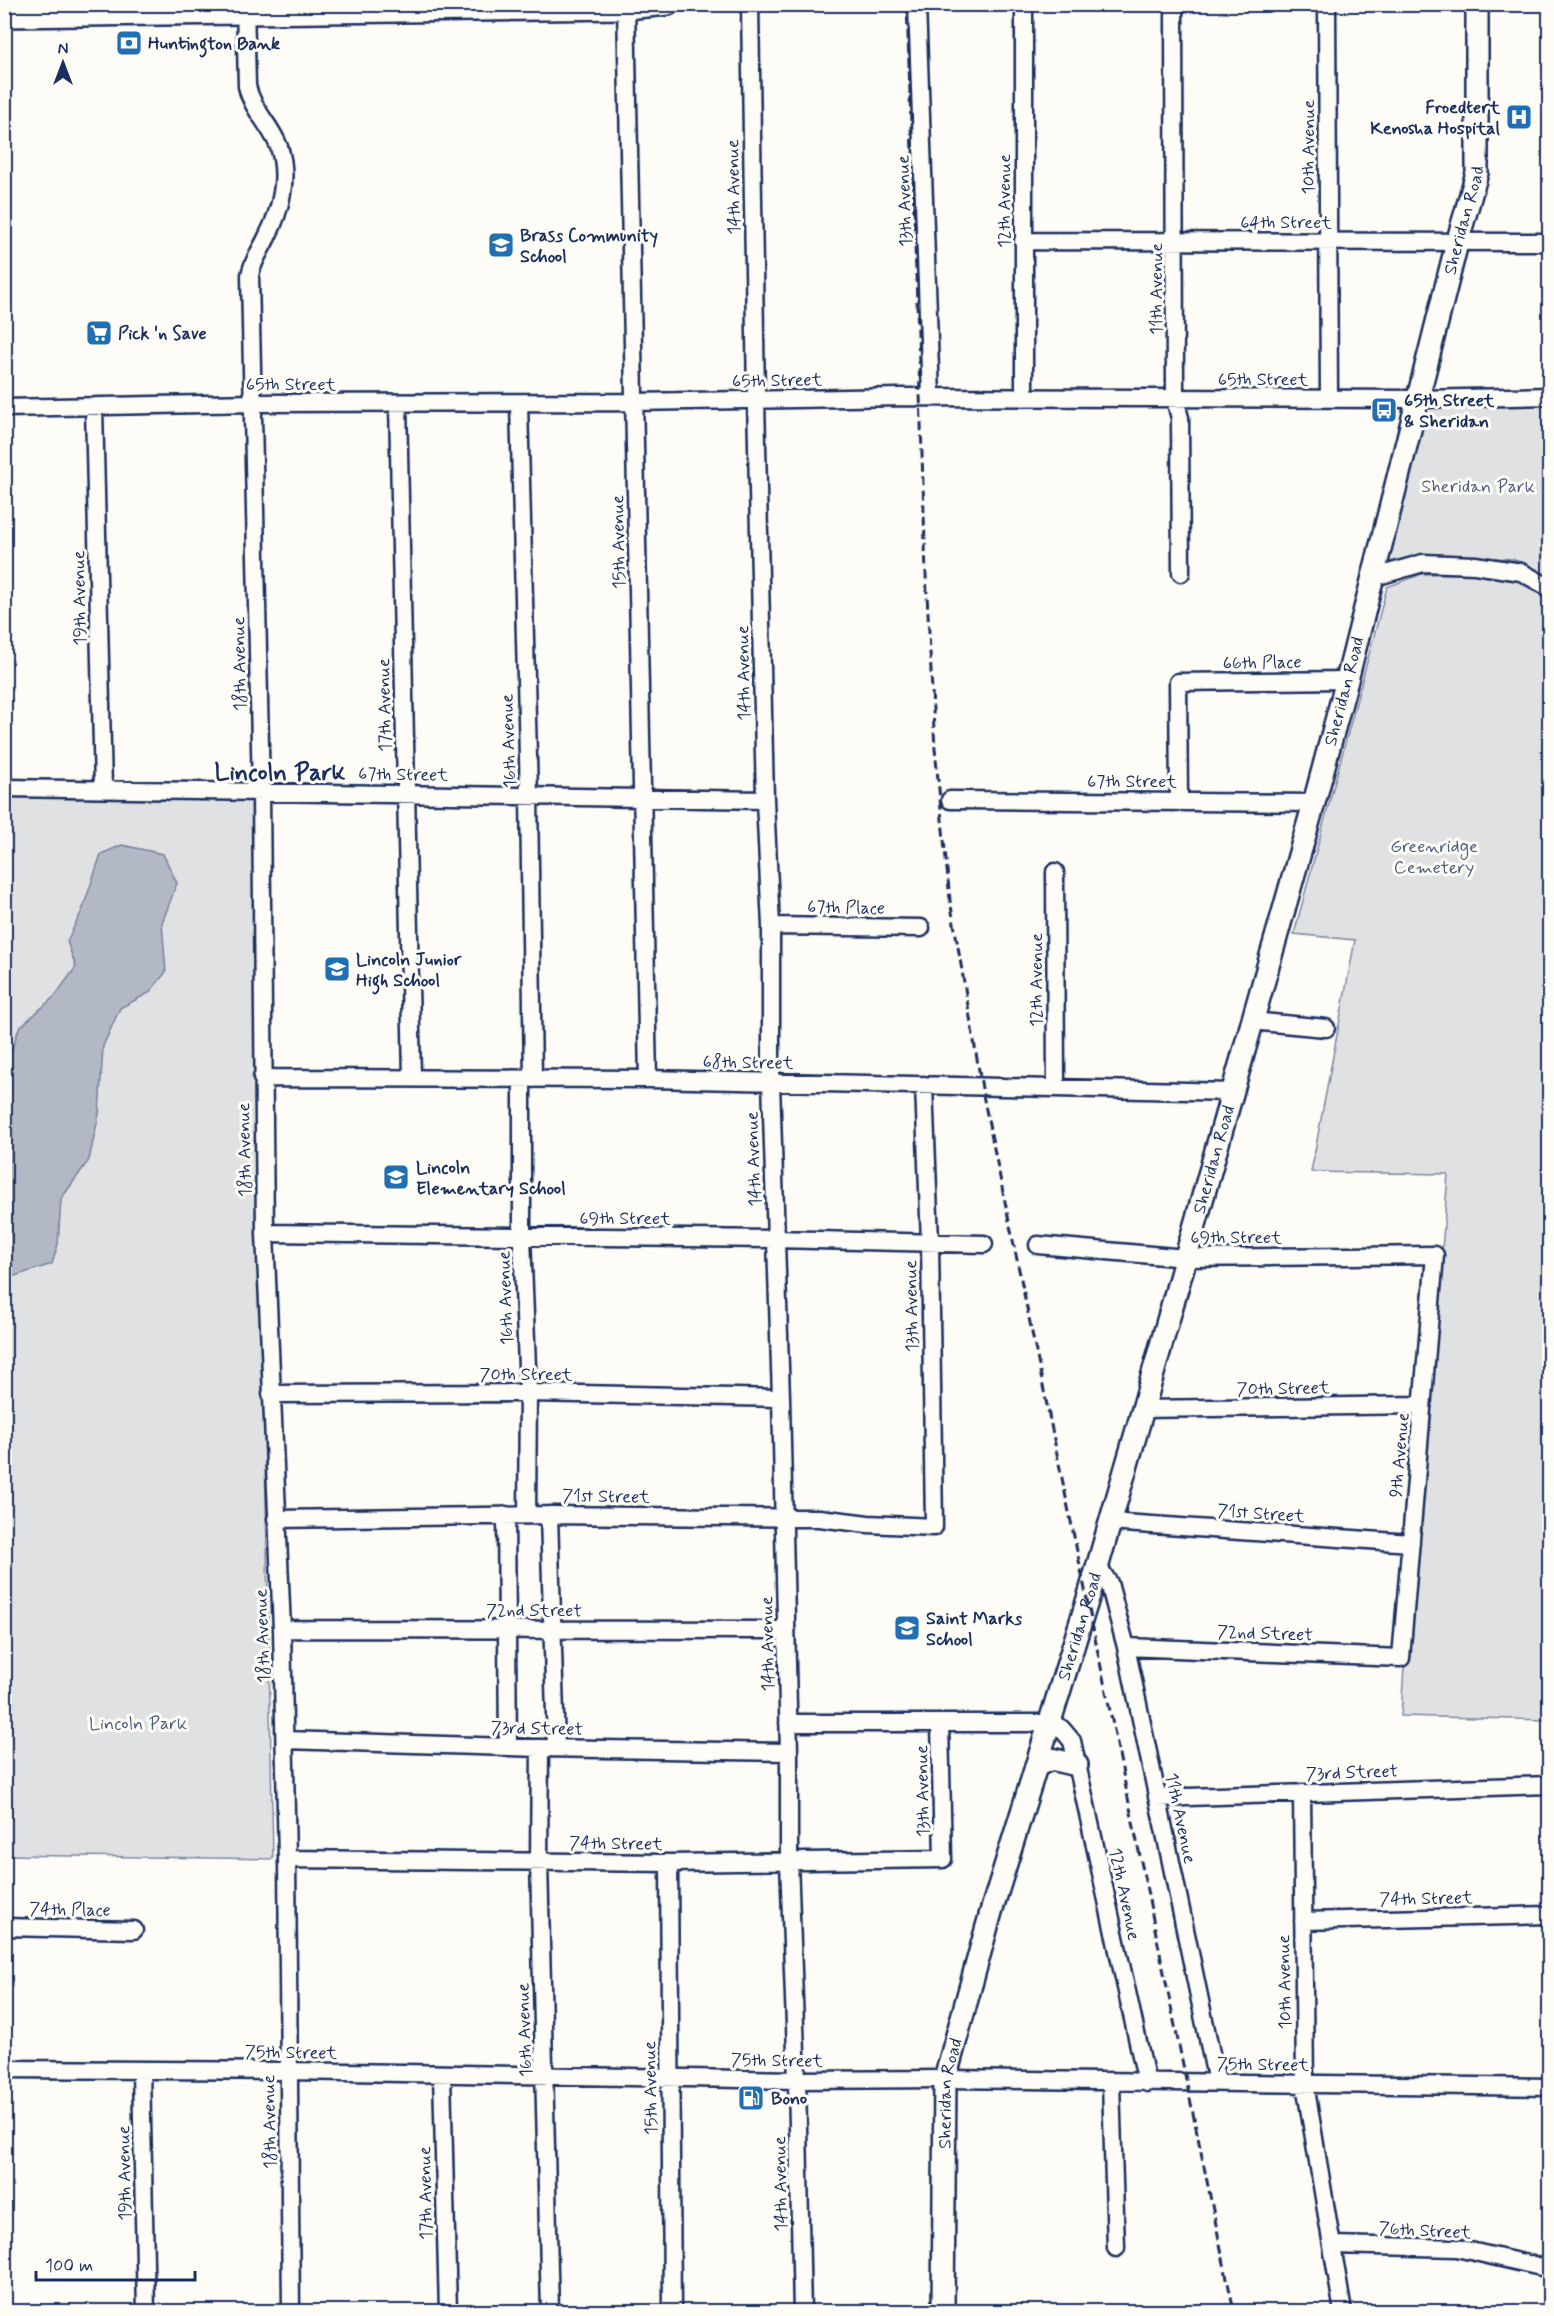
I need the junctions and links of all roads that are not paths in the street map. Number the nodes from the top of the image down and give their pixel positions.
1 (668, 4) edge
2 (750, 4) edge
3 (917, 4) edge
4 (1024, 4) edge
5 (1174, 4) edge
6 (1327, 4) edge
7 (1477, 4) edge
8 (626, 6) edge
9 (245, 9) edge
10 (4, 16) edge
11 (1023, 241) junction
12 (1175, 242) junction
13 (1328, 242) junction
14 (1550, 242) edge
15 (1457, 243) junction
16 (1550, 396) edge
17 (931, 397) junction
18 (1024, 398) junction
19 (1329, 398) junction
20 (1175, 399) junction
21 (1419, 399) junction
22 (756, 400) junction
23 (635, 402) junction
24 (254, 403) junction
25 (398, 403) junction
26 (519, 403) junction
27 (94, 406) junction
28 (4, 408) edge
29 (1181, 573) dead end
30 (1372, 578) junction
31 (1550, 588) edge
32 (1347, 680) junction
33 (4, 788) edge
34 (102, 789) junction
35 (261, 792) junction
36 (406, 794) junction
37 (529, 796) junction
38 (643, 798) junction
39 (765, 800) junction
40 (950, 800) dead end
41 (1179, 800) junction
42 (1314, 803) junction
43 (1055, 872) dead end
44 (771, 926) junction
45 (921, 928) dead end
46 (1251, 1021) junction
47 (1326, 1028) dead end
48 (262, 1078) junction
49 (412, 1078) junction
50 (528, 1079) junction
51 (648, 1079) junction
52 (771, 1082) junction
53 (924, 1085) junction
54 (1056, 1087) junction
55 (1233, 1092) junction
56 (265, 1233) junction
57 (522, 1237) junction
58 (775, 1239) junction
59 (930, 1242) junction
60 (984, 1244) dead end
61 (1038, 1245) dead end
62 (1435, 1255) joint
63 (1186, 1258) junction
64 (528, 1393) junction
65 (271, 1394) junction
66 (781, 1398) junction
67 (1422, 1406) junction
68 (1143, 1409) junction
69 (506, 1515) junction
70 (527, 1515) junction
71 (549, 1515) junction
72 (784, 1518) junction
73 (276, 1519) junction
74 (1109, 1522) junction
75 (934, 1527) joint
76 (1411, 1543) junction
77 (1098, 1566) junction
78 (282, 1629) junction
79 (507, 1629) junction
80 (554, 1629) junction
81 (786, 1629) junction
82 (1126, 1647) junction
83 (1401, 1658) joint
84 (788, 1723) junction
85 (940, 1723) junction
86 (1050, 1723) junction
87 (285, 1740) junction
88 (508, 1747) junction
89 (548, 1748) junction
90 (789, 1752) junction
91 (1077, 1765) junction
92 (1036, 1766) junction
93 (1550, 1785) edge
94 (1302, 1793) junction
95 (1156, 1798) junction
96 (287, 1859) junction
97 (943, 1859) joint
98 (539, 1861) junction
99 (789, 1861) junction
100 (669, 1863) junction
101 (1550, 1915) edge
102 (1303, 1921) junction
103 (4, 1927) edge
104 (134, 1929) dead end
105 (4, 2068) edge
106 (141, 2070) junction
107 (288, 2071) junction
108 (442, 2074) junction
109 (544, 2076) junction
110 (669, 2078) junction
111 (945, 2079) junction
112 (797, 2080) junction
113 (1111, 2082) junction
114 (1217, 2082) junction
115 (1147, 2083) junction
116 (1305, 2084) junction
117 (1550, 2087) edge
118 (1332, 2245) junction
119 (1116, 2248) dead end
120 (1550, 2269) edge
121 (146, 2312) edge
122 (291, 2312) edge
123 (448, 2312) edge
124 (549, 2312) edge
125 (672, 2312) edge
126 (802, 2312) edge
127 (943, 2312) edge
128 (1343, 2312) edge

1 - 8 main road
2 - 22 street, 14th Avenue
3 - 17 street, 13th Avenue
4 - 11 street, 12th Avenue
5 - 12 street, 11th Avenue
6 - 13 street, 10th Avenue
7 - 15 main road, Sheridan Road
8 - 9 main road
8 - 23 street, 15th Avenue
9 - 10 main road
9 - 24 street, 18th Avenue
11 - 12 street, 64th Street
11 - 18 street, 12th Avenue
12 - 13 street, 64th Street
12 - 20 street, 11th Avenue
13 - 15 street, 64th Street
13 - 19 street, 10th Avenue
14 - 15 street, 64th Street
15 - 21 main road, Sheridan Road
16 - 21 street, 65th Street
17 - 18 street, 65th Street
17 - 22 street, 65th Street
18 - 20 street, 65th Street
19 - 20 street, 65th Street
19 - 21 street, 65th Street
20 - 29 street, 11th Avenue
21 - 30 main road, Sheridan Road
22 - 23 street, 65th Street
22 - 39 street, 14th Avenue
23 - 26 street, 65th Street
23 - 38 street, 15th Avenue
24 - 25 street, 65th Street
24 - 27 street, 65th Street
24 - 35 street, 18th Avenue
25 - 26 street, 65th Street
25 - 36 street, 17th Avenue
26 - 37 street, 16th Avenue
27 - 28 street, 65th Street
27 - 34 street, 19th Avenue
30 - 31 street
30 - 32 main road, Sheridan Road
32 - 41 street, 66th Place
32 - 42 main road, Sheridan Road
33 - 34 street, 67th Street
34 - 35 street, 67th Street
35 - 36 street, 67th Street
35 - 48 street, 18th Avenue
36 - 37 street, 67th Street
36 - 49 street, 17th Avenue
37 - 38 street, 67th Street
37 - 50 street, 16th Avenue
38 - 39 street, 67th Street
38 - 51 street, 15th Avenue
39 - 44 street, 14th Avenue
40 - 41 street, 67th Street
41 - 42 street, 67th Street
42 - 46 main road, Sheridan Road
43 - 54 street, 12th Avenue
44 - 45 street, 67th Place
44 - 52 street, 14th Avenue
46 - 47 street
46 - 55 main road, Sheridan Road
48 - 49 street, 68th Street
48 - 56 street, 18th Avenue
49 - 50 street, 68th Street
50 - 51 street, 68th Street
50 - 57 street, 16th Avenue
51 - 52 street, 68th Street
52 - 53 street, 68th Street
52 - 58 street, 14th Avenue
53 - 54 street, 68th Street
53 - 59 street, 13th Avenue
54 - 55 street, 68th Street
55 - 63 main road, Sheridan Road
56 - 57 street, 69th Street
56 - 65 street, 18th Avenue
57 - 58 street, 69th Street
57 - 64 street, 16th Avenue
58 - 59 street, 69th Street
58 - 66 street, 14th Avenue
59 - 60 street, 69th Street
59 - 75 street, 13th Avenue
61 - 63 street, 69th Street
62 - 63 street, 69th Street
62 - 67 street, 9th Avenue
63 - 68 main road, Sheridan Road
64 - 65 street, 70th Street
64 - 66 street, 70th Street
64 - 70 street, 16th Avenue
65 - 73 street, 18th Avenue
66 - 72 street, 14th Avenue
67 - 68 street, 70th Street
67 - 76 street, 9th Avenue
68 - 74 main road, Sheridan Road
69 - 70 street, 71st Street
69 - 73 street, 71st Street
69 - 79 street
70 - 71 street, 71st Street
71 - 72 street, 71st Street
71 - 80 street, 16th Avenue
72 - 75 street, 71st Street
72 - 81 street, 14th Avenue
73 - 78 street, 18th Avenue
74 - 76 street, 71st Street
74 - 77 main road, Sheridan Road
76 - 83 street, 9th Avenue
77 - 82 street, 11th Avenue
77 - 86 main road, Sheridan Road
78 - 79 street, 72nd Street
78 - 87 street, 18th Avenue
79 - 80 street, 72nd Street
79 - 88 street
80 - 81 street, 72nd Street
80 - 89 street, 16th Avenue
81 - 84 street, 14th Avenue
82 - 83 street, 72nd Street
82 - 95 street, 11th Avenue
84 - 85 street
84 - 90 street, 14th Avenue
85 - 86 street
85 - 97 street, 13th Avenue
86 - 91 street, 12th Avenue
86 - 92 main road, Sheridan Road
87 - 88 street, 73rd Street
87 - 96 street, 18th Avenue
88 - 89 street, 73rd Street
89 - 90 street, 73rd Street
89 - 98 street, 16th Avenue
90 - 99 street, 14th Avenue
91 - 92 main road
91 - 115 street, 12th Avenue
92 - 111 main road, Sheridan Road
93 - 94 street, 73rd Street
94 - 95 street, 73rd Street
94 - 102 street, 10th Avenue
95 - 114 street, 11th Avenue
96 - 98 street, 74th Street
96 - 107 street, 18th Avenue
97 - 99 street, 74th Street
98 - 100 street, 74th Street
98 - 109 street, 16th Avenue
99 - 100 street, 74th Street
99 - 112 street, 14th Avenue
100 - 110 street, 15th Avenue
101 - 102 street, 74th Street
102 - 116 street, 10th Avenue
103 - 104 street, 74th Place
105 - 106 street, 75th Street
106 - 107 street, 75th Street
106 - 121 street, 19th Avenue
107 - 108 street, 75th Street
107 - 122 street, 18th Avenue
108 - 109 street, 75th Street
108 - 123 street, 17th Avenue
109 - 110 street, 75th Street
109 - 124 street, 16th Avenue
110 - 112 street, 75th Street
110 - 125 street, 15th Avenue
111 - 112 street, 75th Street
111 - 113 street, 75th Street
111 - 127 main road, Sheridan Road
112 - 126 street, 14th Avenue
113 - 115 street, 75th Street
113 - 119 street
114 - 115 street, 75th Street
114 - 116 street, 75th Street
116 - 117 street, 75th Street
116 - 118 street, 10th Avenue
118 - 120 street, 76th Street
118 - 128 street, 10th Avenue

